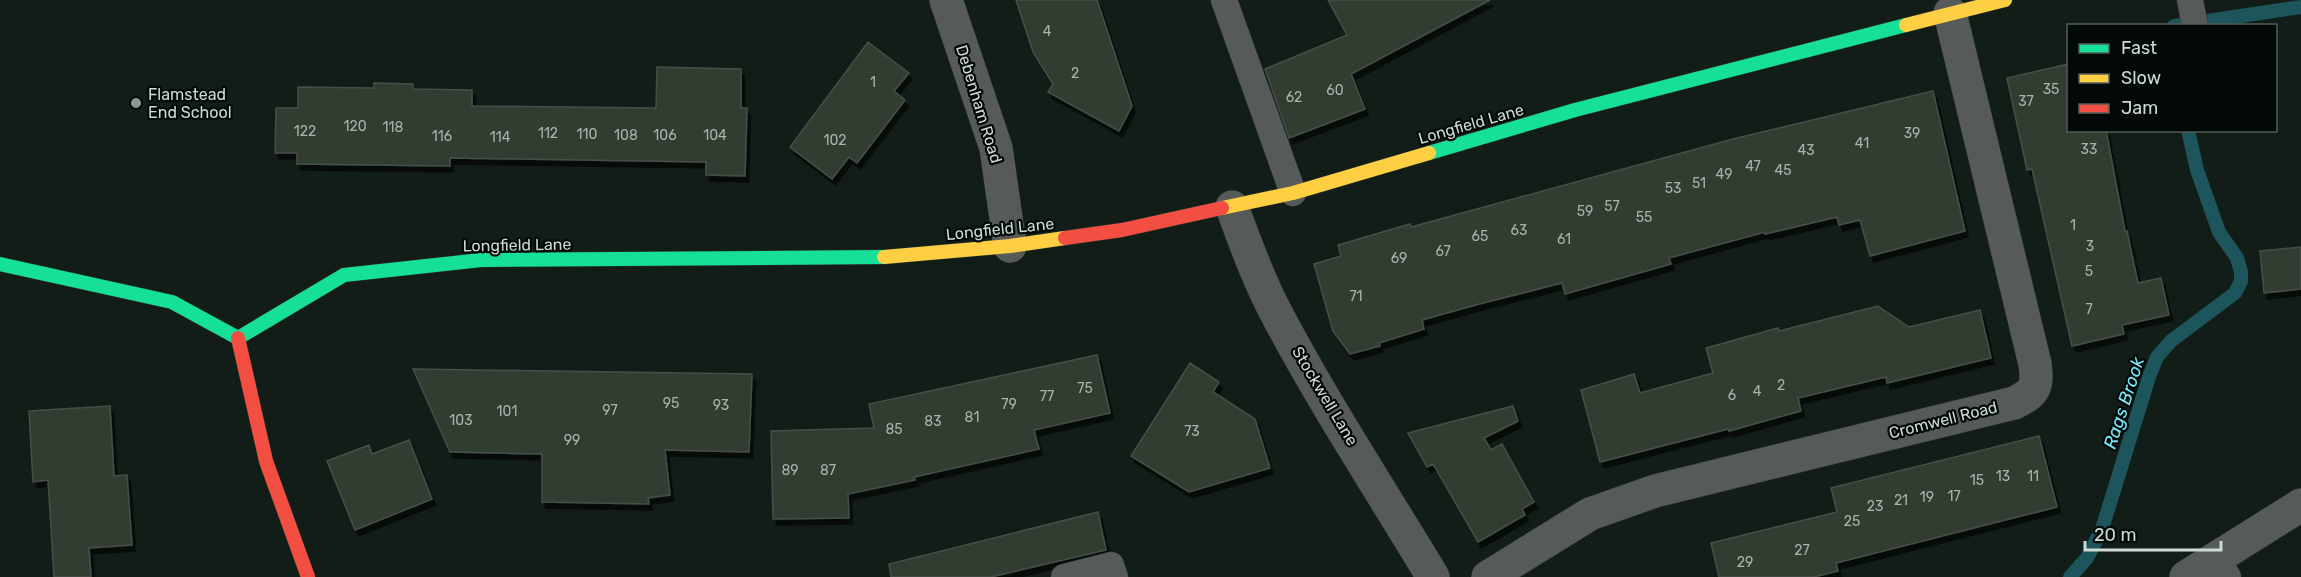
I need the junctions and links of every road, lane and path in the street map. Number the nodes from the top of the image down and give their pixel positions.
1 (946, 0) edge
2 (1224, 0) edge
3 (2005, 0) edge
4 (2190, 0) edge
5 (1950, 13) junction
6 (2195, 24) edge
7 (1293, 193) junction
8 (1232, 207) junction
9 (1010, 246) junction
10 (0, 264) edge
11 (238, 338) junction
12 (2301, 505) edge
13 (2222, 567) edge
14 (308, 577) edge
15 (1064, 577) edge
16 (1115, 577) edge
17 (1433, 577) edge
18 (1488, 577) edge
19 (2186, 577) edge

1 - 9 street, Debenham Road
2 - 7 lane
3 - 5 street, Longfield Lane
4 - 6 lane
5 - 7 street, Longfield Lane
5 - 18 street, Cromwell Road
7 - 8 street, Longfield Lane
8 - 9 street, Longfield Lane
8 - 17 street, Stockwell Lane
9 - 11 street, Longfield Lane
10 - 11 street
11 - 14 street
12 - 13 street
13 - 19 street
15 - 16 lane

